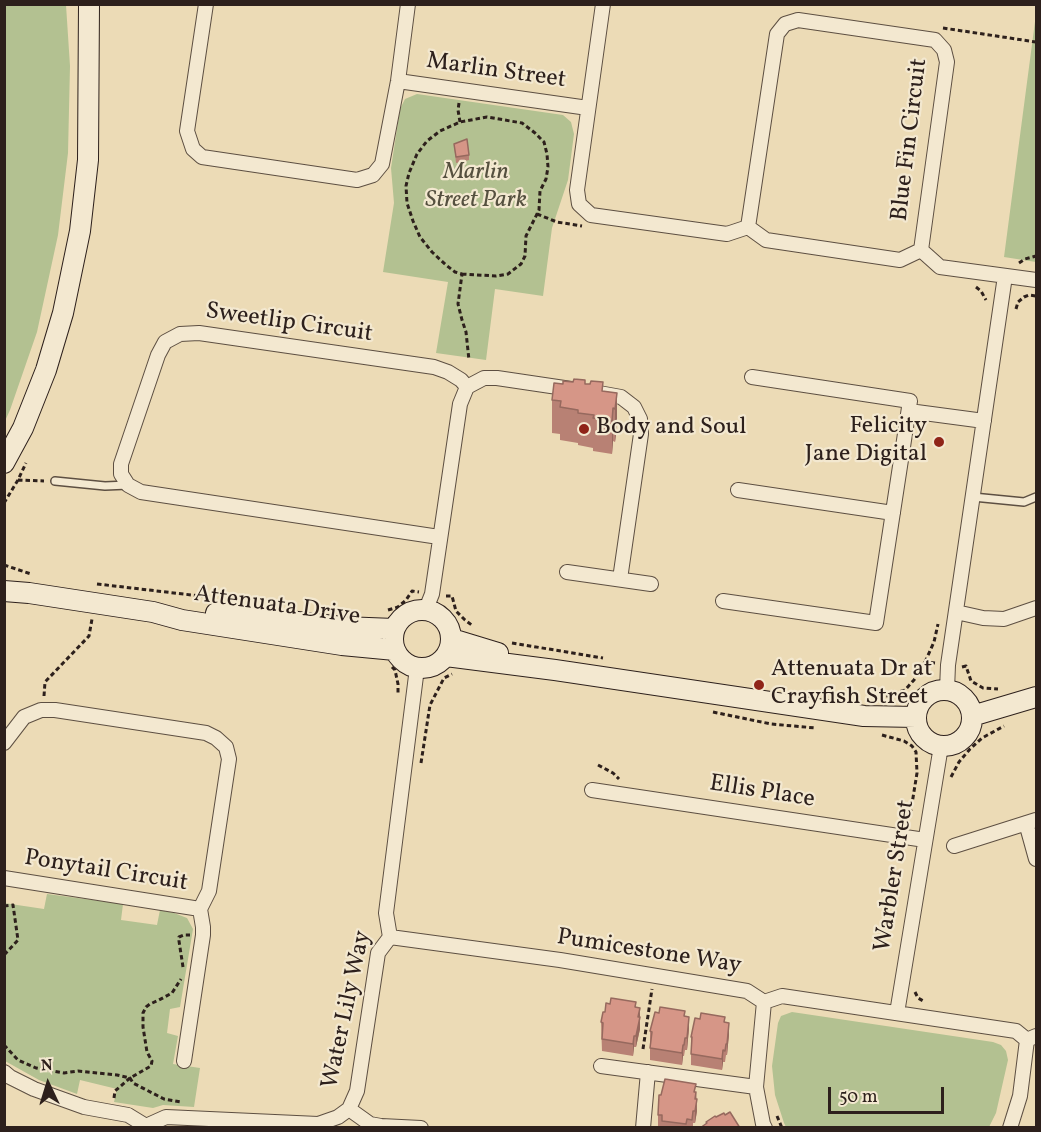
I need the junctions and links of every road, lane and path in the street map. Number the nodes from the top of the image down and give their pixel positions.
1 (89, 4) edge
2 (206, 4) edge
3 (408, 4) edge
4 (603, 4) edge
5 (934, 26) dead end
6 (1036, 42) edge
7 (398, 81) junction
8 (461, 90) junction
9 (588, 108) junction
10 (460, 122) junction
11 (537, 214) junction
12 (591, 227) dead end
13 (748, 227) junction
14 (921, 250) junction
15 (1036, 256) edge
16 (1016, 264) dead end
17 (462, 274) junction
18 (1005, 276) junction
19 (1036, 280) edge
20 (969, 284) dead end
21 (986, 305) dead end
22 (469, 360) dead end
23 (752, 377) dead end
24 (467, 387) junction
25 (909, 411) junction
26 (984, 421) junction
27 (4, 463) edge
28 (18, 480) dead end
29 (55, 482) joint
30 (128, 485) junction
31 (738, 490) dead end
32 (973, 497) junction
33 (1036, 497) edge
34 (893, 513) junction
35 (439, 537) junction
36 (567, 572) dead end
37 (620, 579) junction
38 (4, 582) edge
39 (651, 584) dead end
40 (4, 591) edge
41 (412, 591) dead end
42 (29, 593) junction
43 (446, 596) dead end
44 (422, 601) junction
45 (723, 601) dead end
46 (94, 604) junction
47 (1036, 608) edge
48 (153, 612) junction
49 (956, 612) junction
50 (938, 622) dead end
51 (394, 629) junction
52 (479, 630) dead end
53 (509, 642) dead end
54 (395, 650) junction
55 (451, 656) junction
56 (605, 658) dead end
57 (925, 662) junction
58 (933, 663) dead end
59 (960, 667) dead end
60 (417, 668) junction
61 (1003, 689) dead end
62 (948, 690) junction
63 (1036, 697) edge
64 (873, 698) dead end
65 (51, 699) dead end
66 (706, 711) dead end
67 (972, 716) junction
68 (916, 717) junction
69 (825, 728) dead end
70 (874, 734) dead end
71 (4, 742) edge
72 (941, 746) junction
73 (421, 764) dead end
74 (598, 765) dead end
75 (625, 782) dead end
76 (592, 790) dead end
77 (1031, 821) edge
78 (898, 823) dead end
79 (925, 840) junction
80 (954, 846) dead end
81 (1036, 859) edge
82 (4, 878) edge
83 (4, 906) edge
84 (200, 909) junction
85 (190, 935) dead end
86 (390, 937) junction
87 (4, 955) edge
88 (183, 971) dead end
89 (182, 978) dead end
90 (652, 988) dead end
91 (764, 1002) junction
92 (897, 1013) junction
93 (1032, 1038) edge
94 (4, 1045) edge
95 (643, 1049) dead end
96 (184, 1061) dead end
97 (601, 1066) dead end
98 (648, 1072) junction
99 (130, 1078) junction
100 (6, 1079) edge
101 (756, 1087) junction
102 (183, 1102) dead end
103 (349, 1109) junction
104 (775, 1109) dead end
105 (112, 1112) junction
106 (146, 1127) edge
107 (421, 1128) edge
108 (643, 1128) edge
109 (765, 1128) edge
110 (782, 1128) edge
111 (1010, 1128) edge

1 - 27 street
2 - 7 street
3 - 7 street
4 - 9 street
5 - 6 path
7 - 8 street, Marlin Street
8 - 9 street, Marlin Street
8 - 10 path
9 - 13 street
10 - 11 path
10 - 17 path
11 - 12 path
11 - 17 path
13 - 14 street
13 - 14 street, Blue Fin Circuit
14 - 18 street
15 - 16 path
17 - 22 path
18 - 19 street
18 - 26 street
20 - 21 path
23 - 25 street
24 - 30 street, Sweetlip Circuit
24 - 35 street
24 - 37 street
25 - 26 street
25 - 34 street
26 - 32 street
28 - 29 path
29 - 30 lane
30 - 35 street
31 - 34 street
32 - 33 lane
32 - 49 street
34 - 45 street
35 - 44 street
36 - 37 street
37 - 39 street
38 - 42 street, Attenuata Drive
40 - 42 street, Attenuata Drive
41 - 44 path
42 - 46 street, Attenuata Drive
43 - 52 path
44 - 51 street
44 - 55 street
46 - 48 street, Attenuata Drive
46 - 65 path
47 - 49 street
48 - 51 street, Attenuata Drive
48 - 54 street, Attenuata Drive
49 - 62 street
50 - 57 path
51 - 54 street
53 - 56 path
54 - 60 street
55 - 60 street
55 - 68 street
55 - 73 path
57 - 58 path
57 - 64 path
59 - 61 path
60 - 86 street, Water Lily Way
62 - 67 street
62 - 68 street
63 - 67 street
66 - 69 path
67 - 72 street
68 - 72 street
70 - 78 path
71 - 84 street, Ponytail Circuit
72 - 79 street, Warbler Street
74 - 75 path
76 - 79 street, Ellis Place
77 - 80 street
77 - 81 street
79 - 92 street, Warbler Street
82 - 84 street, Ponytail Circuit
83 - 87 path
84 - 96 street, Ponytail Circuit
85 - 88 path
86 - 91 street, Pumicestone Way
86 - 103 street, Water Lily Way
89 - 99 path
90 - 95 path
91 - 92 street, Pumicestone Way
91 - 101 street
92 - 93 street, Pumicestone Way
93 - 111 street
94 - 99 path
97 - 98 street
98 - 101 street
98 - 108 street
99 - 102 path
99 - 105 path
100 - 105 street, Water Lily Way
101 - 109 street
103 - 106 street, Water Lily Way
103 - 107 street
104 - 110 path
105 - 106 street, Water Lily Way

